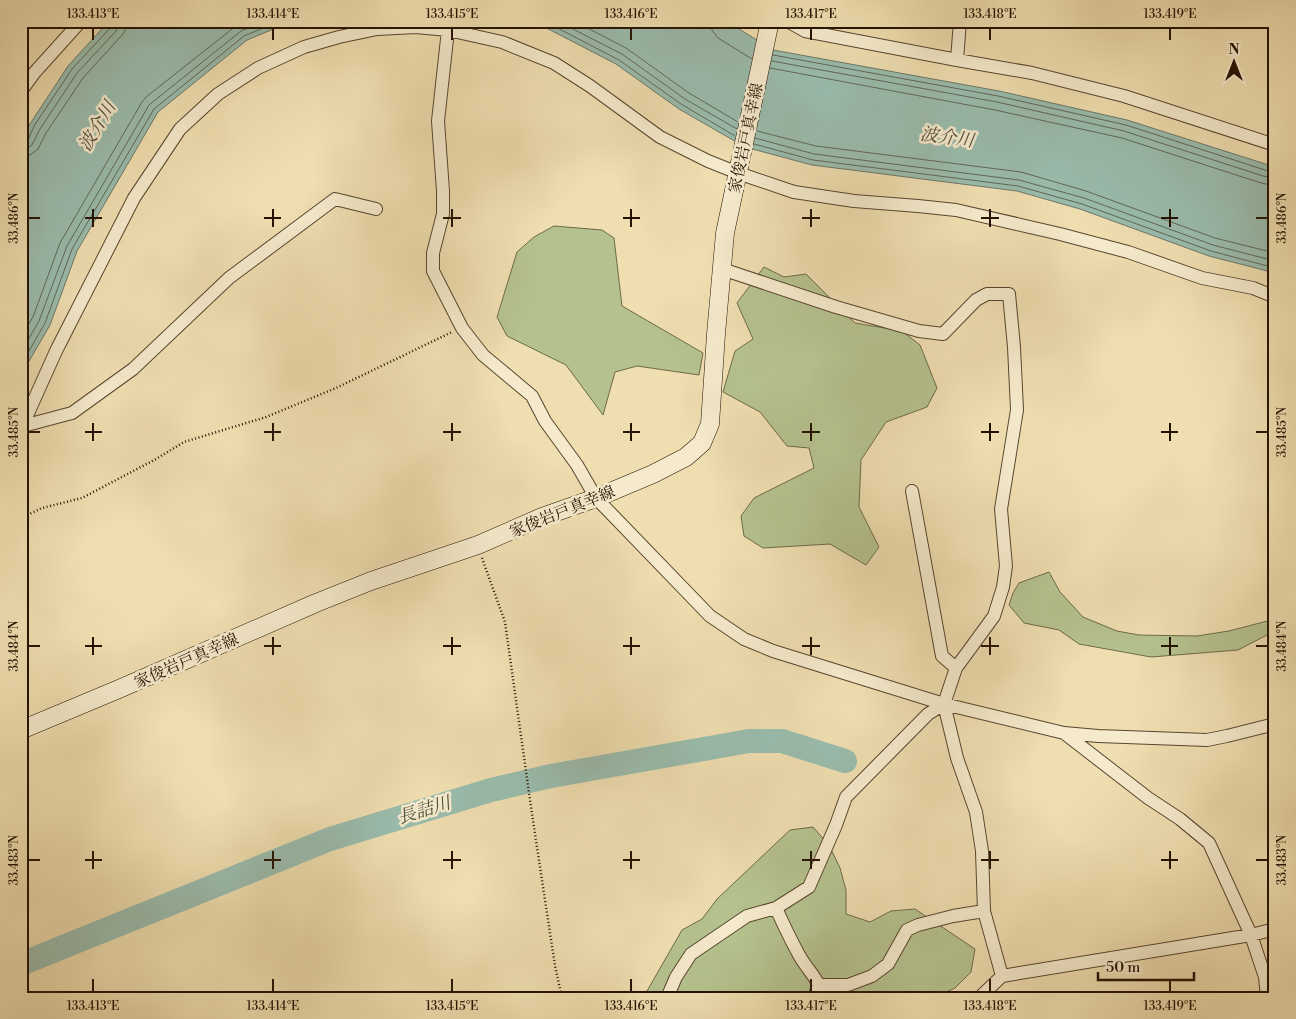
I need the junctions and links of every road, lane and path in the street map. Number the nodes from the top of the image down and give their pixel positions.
1 (81, 21) edge
2 (787, 21) edge
3 (960, 21) edge
4 (769, 22) edge
5 (448, 30) junction
6 (957, 60) junction
7 (21, 92) edge
8 (1275, 145) edge
9 (738, 170) junction
10 (376, 209) dead end
11 (722, 268) junction
12 (1275, 296) edge
13 (462, 328) junction
14 (22, 427) edge
15 (912, 491) dead end
16 (596, 498) junction
17 (21, 518) edge
18 (478, 545) junction
19 (956, 668) junction
20 (944, 704) junction
21 (1275, 724) edge
22 (21, 730) edge
23 (1064, 733) junction
24 (776, 908) junction
25 (984, 911) junction
26 (1275, 929) edge
27 (1251, 935) junction
28 (1002, 976) junction
29 (819, 985) junction
30 (562, 998) edge
31 (667, 998) edge
32 (814, 998) edge
33 (979, 998) edge
34 (1267, 998) edge

1 - 7 street
2 - 6 street
3 - 6 street
4 - 9 main road, 家俊岩戸真幸線
5 - 9 street
5 - 13 street
5 - 14 street
6 - 8 street
9 - 11 main road, 家俊岩戸真幸線
9 - 12 street
10 - 14 street
11 - 16 main road, 家俊岩戸真幸線
11 - 19 street
13 - 16 street
13 - 17 path
15 - 19 street
16 - 18 main road, 家俊岩戸真幸線
16 - 20 street
18 - 22 main road, 家俊岩戸真幸線
18 - 30 path
19 - 20 street
20 - 23 street
20 - 24 street
20 - 25 street
21 - 23 street
23 - 27 street
24 - 29 street
24 - 31 street
25 - 28 street
25 - 29 street
26 - 27 street
27 - 28 street
27 - 34 street
28 - 33 street
29 - 32 street

